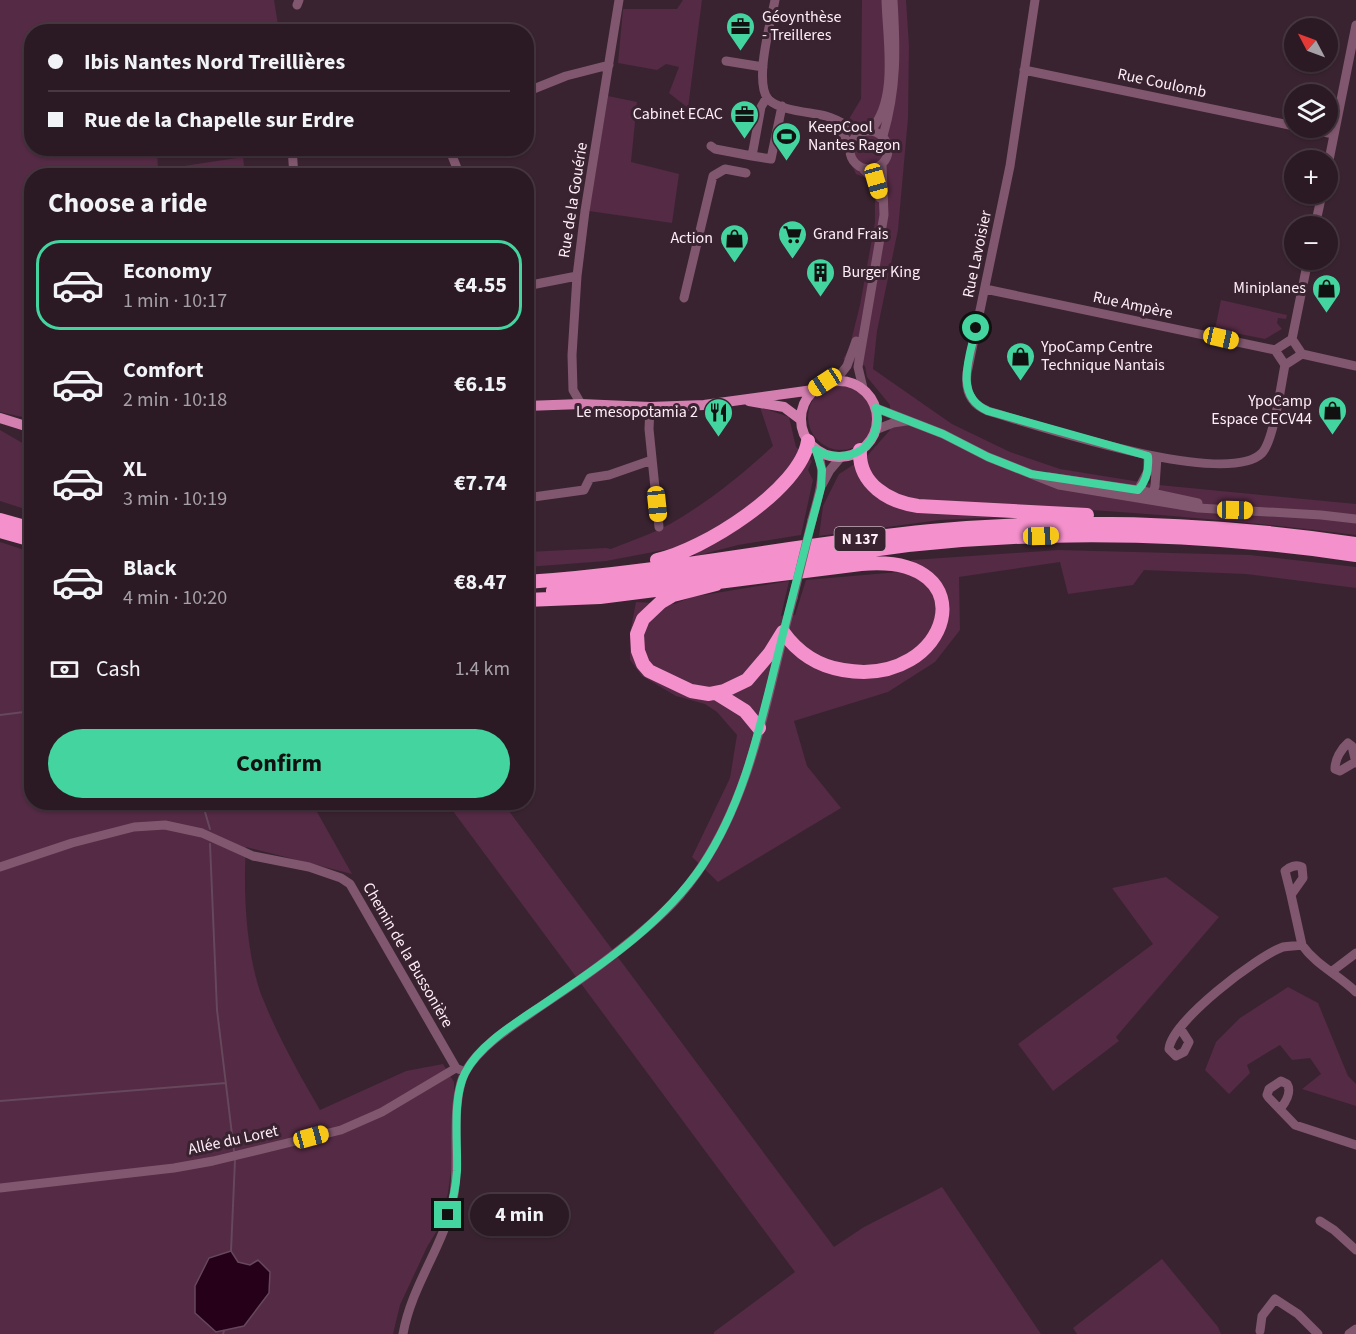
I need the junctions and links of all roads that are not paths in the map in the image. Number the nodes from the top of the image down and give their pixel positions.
1 (619, 0) edge
2 (775, 0) edge
3 (886, 0) edge
4 (893, 0) edge
5 (1035, 0) edge
6 (1356, 25) edge
7 (726, 61) dead end
8 (609, 65) junction
9 (763, 67) junction
10 (1024, 70) junction
11 (534, 89) edge
12 (767, 97) junction
13 (783, 106) junction
14 (1338, 114) edge
15 (835, 119) junction
16 (1284, 124) edge
17 (870, 131) junction
18 (860, 133) junction
19 (883, 136) junction
20 (711, 146) dead end
21 (850, 148) junction
22 (752, 156) junction
23 (882, 165) junction
24 (864, 170) junction
25 (746, 173) dead end
26 (1306, 270) edge
27 (577, 276) junction
28 (534, 284) edge
29 (985, 289) junction
30 (684, 298) dead end
31 (1292, 339) junction
32 (1275, 350) junction
33 (1302, 354) junction
34 (1285, 365) junction
35 (1356, 366) edge
36 (836, 380) junction
37 (863, 388) junction
38 (813, 390) junction
39 (743, 400) junction
40 (581, 404) junction
41 (534, 406) edge
42 (650, 407) junction
43 (876, 408) junction
44 (0, 418) edge
45 (800, 419) junction
46 (906, 421) junction
47 (24, 426) edge
48 (875, 430) junction
49 (812, 446) junction
50 (860, 450) junction
51 (841, 457) junction
52 (1153, 457) junction
53 (652, 460) junction
54 (1031, 474) junction
55 (821, 488) junction
56 (1138, 490) junction
57 (1153, 493) junction
58 (1120, 496) junction
59 (534, 497) edge
60 (1235, 510) junction
61 (1356, 519) edge
62 (0, 520) edge
63 (1136, 523) junction
64 (659, 526) dead end
65 (24, 527) edge
66 (0, 531) edge
67 (24, 538) edge
68 (984, 538) junction
69 (1356, 544) edge
70 (1356, 555) edge
71 (776, 575) junction
72 (585, 577) junction
73 (534, 581) edge
74 (716, 584) junction
75 (534, 592) edge
76 (534, 600) edge
77 (783, 632) junction
78 (716, 693) junction
79 (759, 728) junction
80 (0, 867) edge
81 (1291, 895) dead end
82 (1302, 945) junction
83 (1356, 953) edge
84 (1331, 972) junction
85 (1356, 992) edge
86 (1180, 1028) dead end
87 (456, 1068) junction
88 (465, 1072) junction
89 (1280, 1109) dead end
90 (1356, 1145) edge
91 (0, 1188) edge
92 (1320, 1221) dead end
93 (1356, 1250) edge
94 (1356, 1329) edge
95 (1260, 1332) dead end
96 (403, 1334) edge
97 (1318, 1334) edge
98 (1349, 1334) edge

1 - 8 street, Rue de la Gouérie
2 - 9 street
3 - 17 street
4 - 19 street
5 - 10 street, Rue Lavoisier
6 - 14 street
7 - 9 street
8 - 11 street
8 - 27 street, Rue de la Gouérie
9 - 12 street
10 - 16 street, Rue Coulomb
10 - 29 street, Rue Lavoisier
12 - 13 street
12 - 22 street
13 - 15 street
13 - 22 street
15 - 18 street
15 - 21 street
17 - 18 street
17 - 19 street
18 - 21 street
19 - 23 street
20 - 22 street
21 - 24 street
23 - 24 street
23 - 37 street
24 - 36 street
25 - 30 street
26 - 31 street
27 - 28 street
27 - 40 street, Rue de la Gouérie
29 - 32 street, Rue Ampère
29 - 52 street, Rue Lavoisier
31 - 32 street
31 - 33 street
32 - 34 street
33 - 34 street
33 - 35 street
34 - 52 street
36 - 37 main road
36 - 38 main road
37 - 43 main road
38 - 39 main road
38 - 45 main road
39 - 42 main road
39 - 45 main road
40 - 41 main road
40 - 42 main road
42 - 53 street
43 - 46 street
43 - 48 main road
44 - 47 main road
45 - 49 main road
46 - 48 street
46 - 54 street
48 - 50 main road
49 - 51 main road
49 - 55 street
49 - 72 highway
50 - 51 main road
50 - 63 highway
51 - 55 street
52 - 56 street
52 - 57 street
53 - 59 street
53 - 64 street
54 - 56 street
54 - 58 street
55 - 77 street, bridge
56 - 57 street
57 - 58 street
57 - 60 street
58 - 60 street
60 - 61 street
62 - 65 highway
63 - 69 highway, N 137
63 - 72 highway, N 137
66 - 67 highway
68 - 70 highway, N 137
68 - 71 highway
68 - 75 highway, N 137
71 - 74 highway
71 - 77 highway
72 - 73 highway, N 137
74 - 76 highway
74 - 78 highway
77 - 78 highway
77 - 79 street
78 - 79 highway
79 - 88 street
80 - 87 street, Chemin de la Bussonière
81 - 82 street
82 - 84 street
82 - 86 street
83 - 84 street
84 - 85 street
87 - 88 street
87 - 91 street, Allée du Loret
88 - 96 street
89 - 90 street
92 - 93 street
94 - 98 street
95 - 97 street

